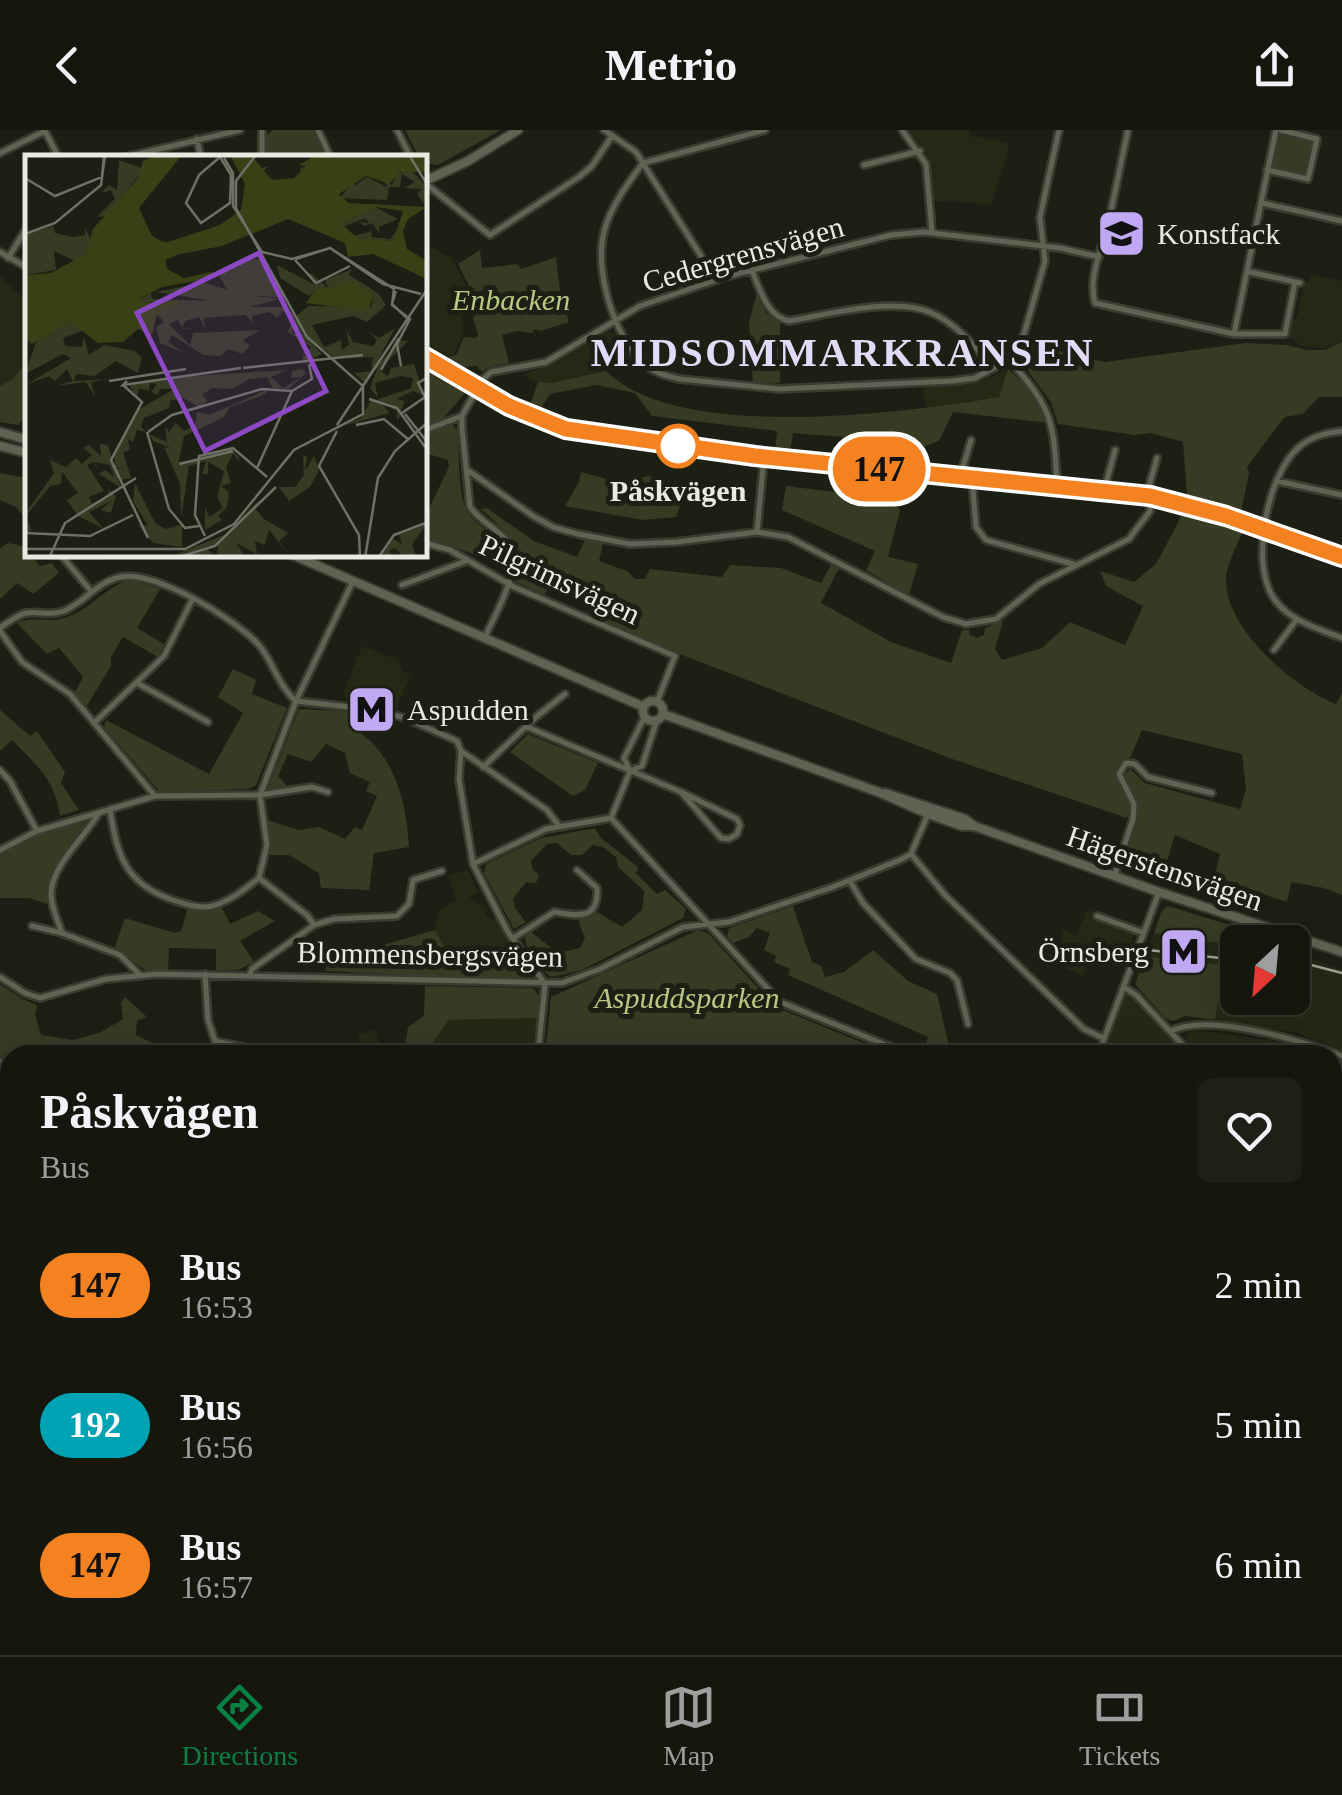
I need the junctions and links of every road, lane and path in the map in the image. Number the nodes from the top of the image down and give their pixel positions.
1 (46, 130) edge
2 (240, 130) edge
3 (262, 130) edge
4 (318, 130) edge
5 (397, 130) edge
6 (518, 130) edge
7 (604, 130) edge
8 (765, 130) edge
9 (902, 130) edge
10 (1059, 130) edge
11 (1128, 130) edge
12 (1278, 130) edge
13 (612, 136) junction
14 (197, 139) junction
15 (920, 150) junction
16 (0, 153) edge
17 (58, 155) edge
18 (133, 155) edge
19 (200, 155) edge
20 (262, 155) edge
21 (330, 155) edge
22 (410, 155) edge
23 (643, 163) junction
24 (864, 165) dead end
25 (1268, 170) junction
26 (428, 180) edge
27 (428, 184) edge
28 (1261, 202) junction
29 (1342, 221) edge
30 (1108, 226) junction
31 (1118, 227) dead end
32 (25, 231) edge
33 (932, 232) junction
34 (1042, 248) junction
35 (0, 252) edge
36 (1098, 257) junction
37 (8, 258) junction
38 (25, 266) edge
39 (752, 271) junction
40 (1248, 271) junction
41 (716, 280) junction
42 (614, 322) junction
43 (1234, 334) junction
44 (428, 359) edge
45 (1009, 360) junction
46 (994, 368) junction
47 (477, 388) junction
48 (462, 416) junction
49 (428, 429) edge
50 (1342, 431) edge
51 (0, 432) edge
52 (25, 439) edge
53 (971, 440) dead end
54 (0, 446) edge
55 (1115, 450) dead end
56 (25, 452) edge
57 (764, 457) junction
58 (1158, 458) dead end
59 (466, 469) junction
60 (960, 478) junction
61 (972, 479) junction
62 (1276, 481) junction
63 (1057, 486) junction
64 (1104, 490) junction
65 (1150, 496) junction
66 (1342, 496) edge
67 (1264, 528) junction
68 (757, 532) junction
69 (428, 543) edge
70 (1342, 557) edge
71 (64, 558) edge
72 (299, 558) edge
73 (466, 562) junction
74 (1076, 565) junction
75 (508, 581) junction
76 (352, 583) junction
77 (402, 584) dead end
78 (92, 592) junction
79 (192, 600) junction
80 (1297, 619) junction
81 (0, 629) edge
82 (1342, 638) edge
83 (484, 639) junction
84 (1274, 650) dead end
85 (137, 682) junction
86 (565, 694) dead end
87 (296, 700) junction
88 (658, 702) junction
89 (644, 712) junction
90 (660, 717) junction
91 (208, 722) dead end
92 (94, 723) junction
93 (526, 726) junction
94 (461, 750) junction
95 (483, 767) junction
96 (0, 770) edge
97 (630, 771) junction
98 (328, 792) dead end
99 (681, 792) junction
100 (1212, 793) dead end
101 (155, 796) junction
102 (260, 796) junction
103 (110, 810) junction
104 (930, 810) junction
105 (99, 813) junction
106 (611, 818) junction
107 (560, 826) junction
108 (37, 831) junction
109 (0, 850) edge
110 (912, 854) junction
111 (473, 864) junction
112 (577, 870) dead end
113 (442, 872) dead end
114 (1114, 877) junction
115 (260, 878) junction
116 (850, 881) junction
117 (1158, 892) junction
118 (1097, 916) dead end
119 (710, 923) junction
120 (314, 925) junction
121 (32, 926) dead end
122 (62, 932) junction
123 (1144, 933) junction
124 (514, 937) junction
125 (1342, 952) edge
126 (140, 974) junction
127 (205, 974) junction
128 (250, 974) junction
129 (0, 977) edge
130 (545, 984) junction
131 (1124, 986) junction
132 (968, 1024) dead end
133 (1171, 1032) junction
134 (1103, 1038) junction
135 (226, 1045) edge
136 (539, 1045) edge
137 (886, 1045) edge
138 (1101, 1045) edge
139 (1183, 1045) edge
140 (1311, 1045) edge

1 - 16 street
1 - 17 street
2 - 14 street
3 - 20 street
4 - 21 street
5 - 22 street
6 - 26 street
7 - 13 street
8 - 23 street
9 - 15 street
10 - 34 street
11 - 30 street
12 - 25 street
12 - 25 street
13 - 23 street
13 - 27 street
14 - 18 street
14 - 19 street
15 - 24 street
15 - 33 street
23 - 41 street
23 - 42 street
25 - 28 street
28 - 29 street
28 - 40 street
30 - 31 street
30 - 36 street
32 - 37 street
33 - 34 street, Cedergrensvägen
33 - 39 street, Cedergrensvägen
34 - 36 street, Cedergrensvägen
34 - 45 street
35 - 37 street
36 - 43 street
37 - 38 street
39 - 41 street, Cedergrensvägen
39 - 46 street
40 - 43 street
40 - 43 street
41 - 42 street, Cedergrensvägen
42 - 46 street
42 - 47 street, Cedergrensvägen
44 - 47 street
45 - 46 street
45 - 63 street
47 - 48 street
47 - 57 street
48 - 49 street
48 - 59 street
50 - 62 street
51 - 52 street
53 - 60 street
54 - 56 street
55 - 64 street
57 - 60 street
57 - 68 street
58 - 65 street
59 - 68 street
59 - 75 street
60 - 61 street
61 - 63 street
61 - 74 street
62 - 66 street
62 - 67 street
63 - 64 street
64 - 65 street
65 - 67 street
65 - 74 street
67 - 70 street
67 - 80 street
68 - 74 street
69 - 73 street, Pilgrimsvägen
71 - 78 street
72 - 76 street, Hägerstensvägen
73 - 75 street, Pilgrimsvägen
73 - 77 street
75 - 83 street
75 - 88 street, Pilgrimsvägen
76 - 83 street, Hägerstensvägen
76 - 87 street
78 - 79 street
78 - 81 street
79 - 85 street
79 - 87 street
80 - 82 street
80 - 84 street
81 - 92 street
83 - 89 street, Hägerstensvägen
85 - 91 street
85 - 92 street
86 - 93 street
87 - 94 street
87 - 102 street
88 - 89 street
88 - 90 street
89 - 90 street, Hägerstensvägen
89 - 97 street
90 - 97 street
90 - 104 street, Hägerstensvägen
92 - 101 street
93 - 95 street
93 - 97 street
94 - 95 street
94 - 111 street
95 - 107 street
96 - 108 street
97 - 99 street
97 - 106 street
98 - 102 street
99 - 99 street
100 - 114 street
101 - 102 street
101 - 103 street
102 - 115 street
103 - 105 street
103 - 115 street
104 - 110 street
104 - 114 street, Hägerstensvägen
105 - 108 street
105 - 122 street
106 - 107 street
106 - 119 street
107 - 111 street
108 - 109 street
110 - 116 street, Blommensbergsvägen
110 - 134 street
111 - 124 street
112 - 124 street
113 - 120 street
114 - 117 street, Hägerstensvägen
115 - 120 street
116 - 119 street, Blommensbergsvägen
116 - 132 street
117 - 123 street
117 - 125 street, Hägerstensvägen
118 - 123 street
119 - 130 street, Blommensbergsvägen
119 - 137 street
120 - 128 street
121 - 122 street
122 - 126 street
123 - 131 street
124 - 130 street
126 - 127 street, Blommensbergsvägen
126 - 129 street, Blommensbergsvägen
127 - 128 street, Blommensbergsvägen
127 - 135 street
128 - 130 street, Blommensbergsvägen
130 - 136 street
131 - 133 street
131 - 134 street
133 - 139 street
133 - 140 street
134 - 138 street

